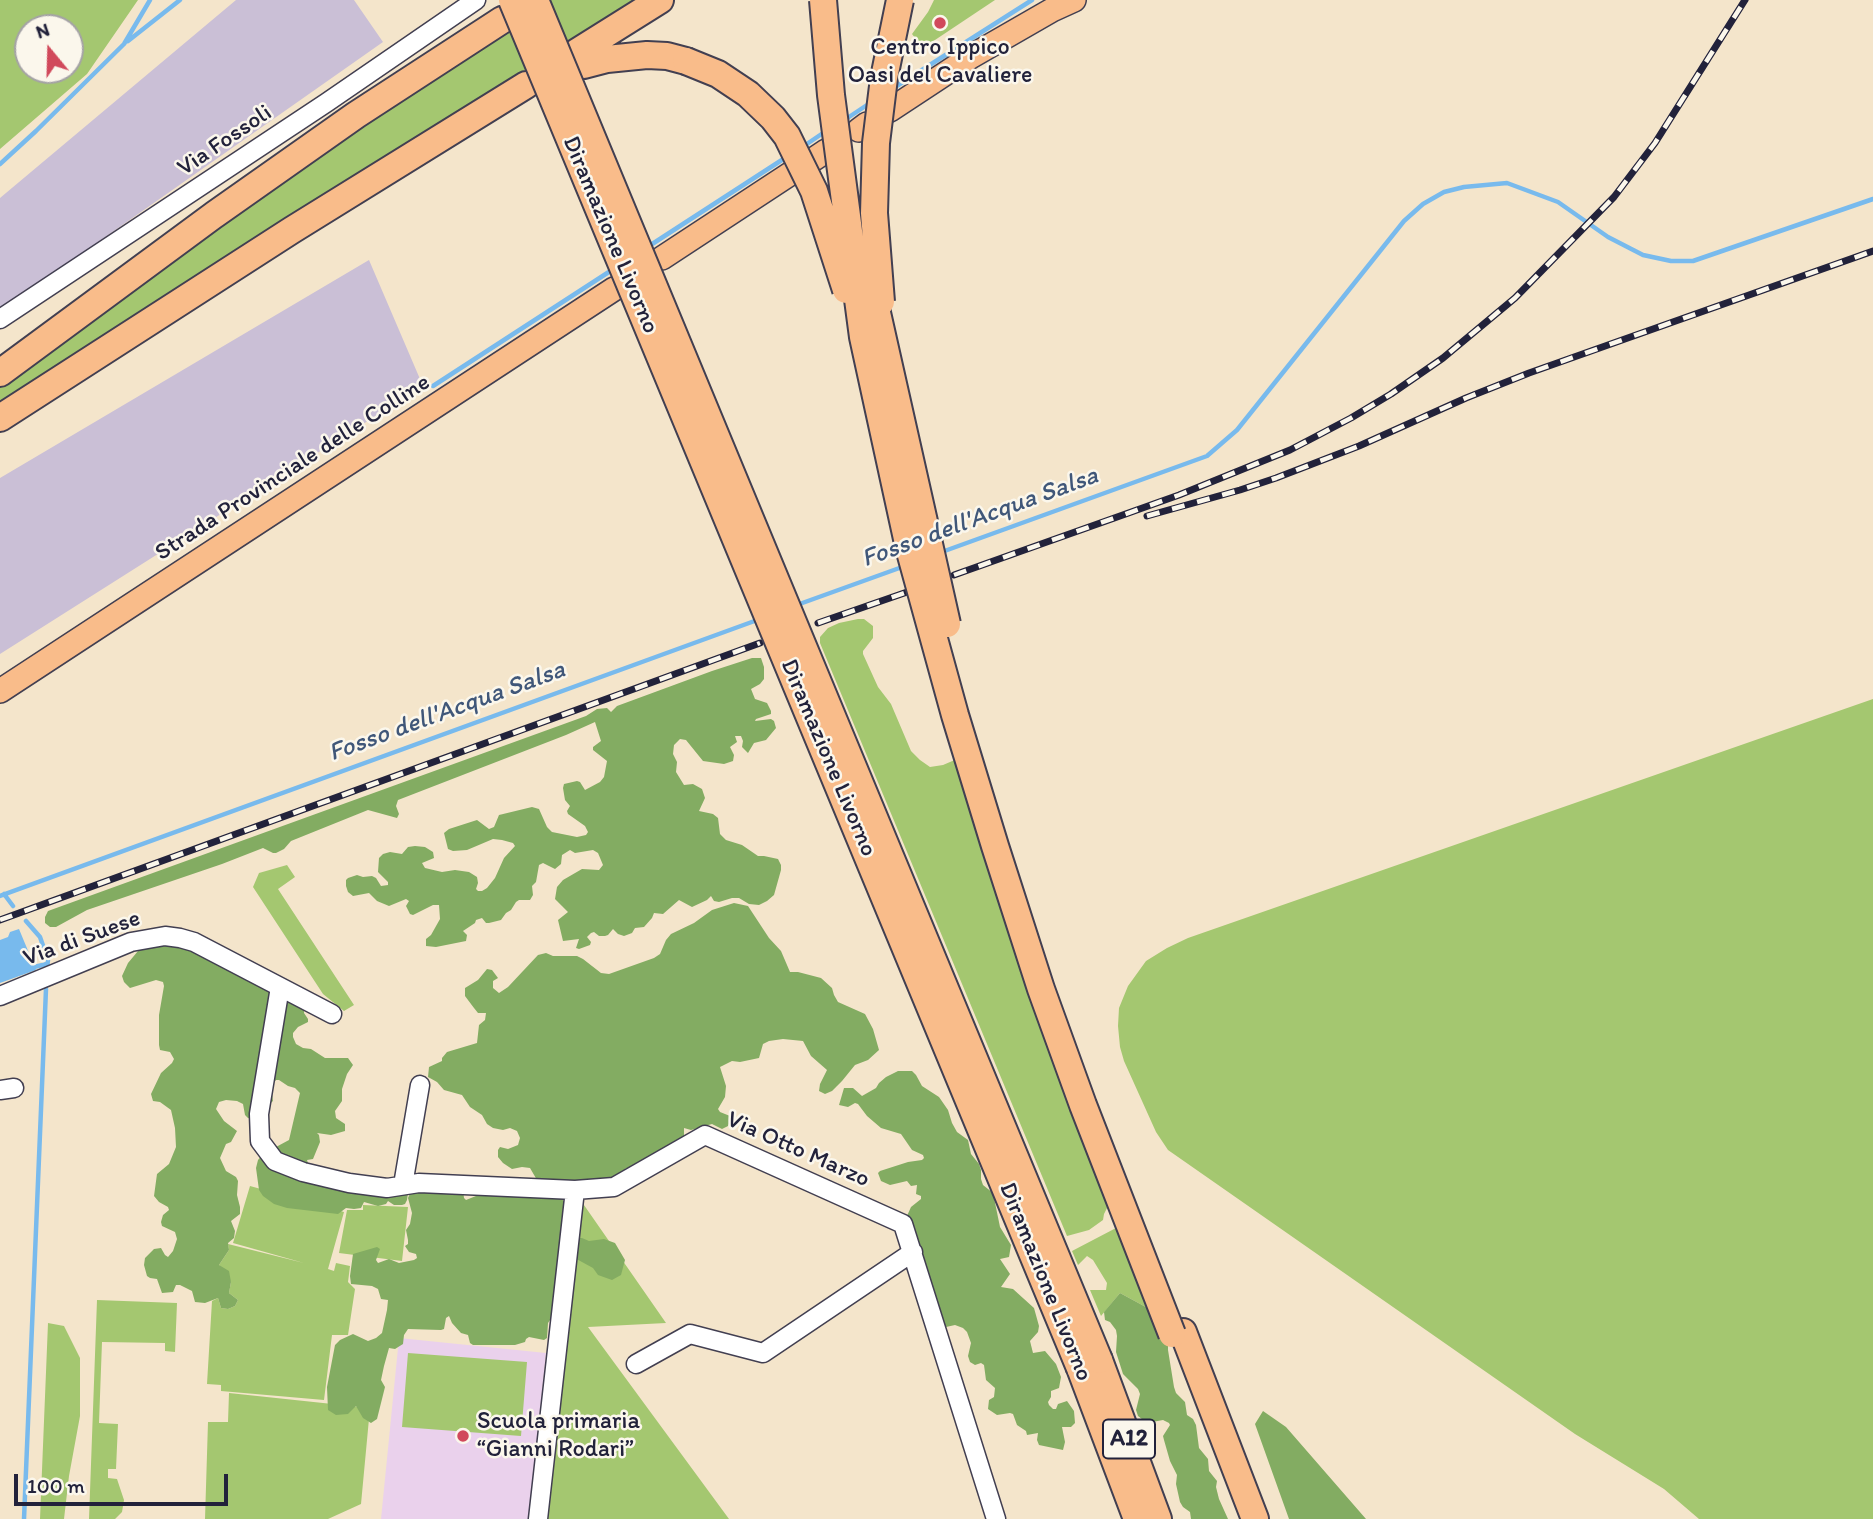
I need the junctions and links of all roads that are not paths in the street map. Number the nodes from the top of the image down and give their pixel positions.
1 (476, 0) edge
2 (535, 0) edge
3 (660, 0) edge
4 (823, 0) edge
5 (833, 0) edge
6 (900, 0) edge
7 (1074, 0) edge
8 (507, 10) edge
9 (526, 85) dead end
10 (890, 110) dead end
11 (812, 160) dead end
12 (662, 258) dead end
13 (614, 289) dead end
14 (0, 319) edge
15 (873, 335) junction
16 (0, 373) edge
17 (0, 418) edge
18 (0, 691) edge
19 (280, 987) junction
20 (0, 996) edge
21 (332, 1014) dead end
22 (420, 1085) dead end
23 (403, 1185) junction
24 (575, 1190) junction
25 (913, 1252) junction
26 (1178, 1333) junction
27 (636, 1364) dead end
28 (1089, 1364) junction
29 (538, 1519) edge
30 (996, 1519) edge
31 (1137, 1519) edge
32 (1158, 1519) edge
33 (1244, 1519) edge
34 (1255, 1519) edge

1 - 14 street, Via Fossoli
2 - 28 highway, Diramazione Livorno, bridge
3 - 15 highway, bridge
4 - 15 highway, bridge
5 - 15 highway, bridge
6 - 15 highway, bridge
7 - 10 main road
8 - 16 highway
8 - 28 highway, Diramazione Livorno, bridge
9 - 17 highway
11 - 12 main road
13 - 18 main road, Strada Provinciale delle Colline
15 - 26 highway, bridge
19 - 20 street, Via di Suese
19 - 21 street, Via di Suese
19 - 23 street, Via Otto Marzo
22 - 23 street
23 - 24 street, Via Otto Marzo
24 - 25 street, Via Otto Marzo
24 - 29 street
25 - 27 street
25 - 30 street, Via Otto Marzo
26 - 33 highway
26 - 34 highway
28 - 31 highway, Diramazione Livorno / A12
28 - 32 highway, Diramazione Livorno / A12

